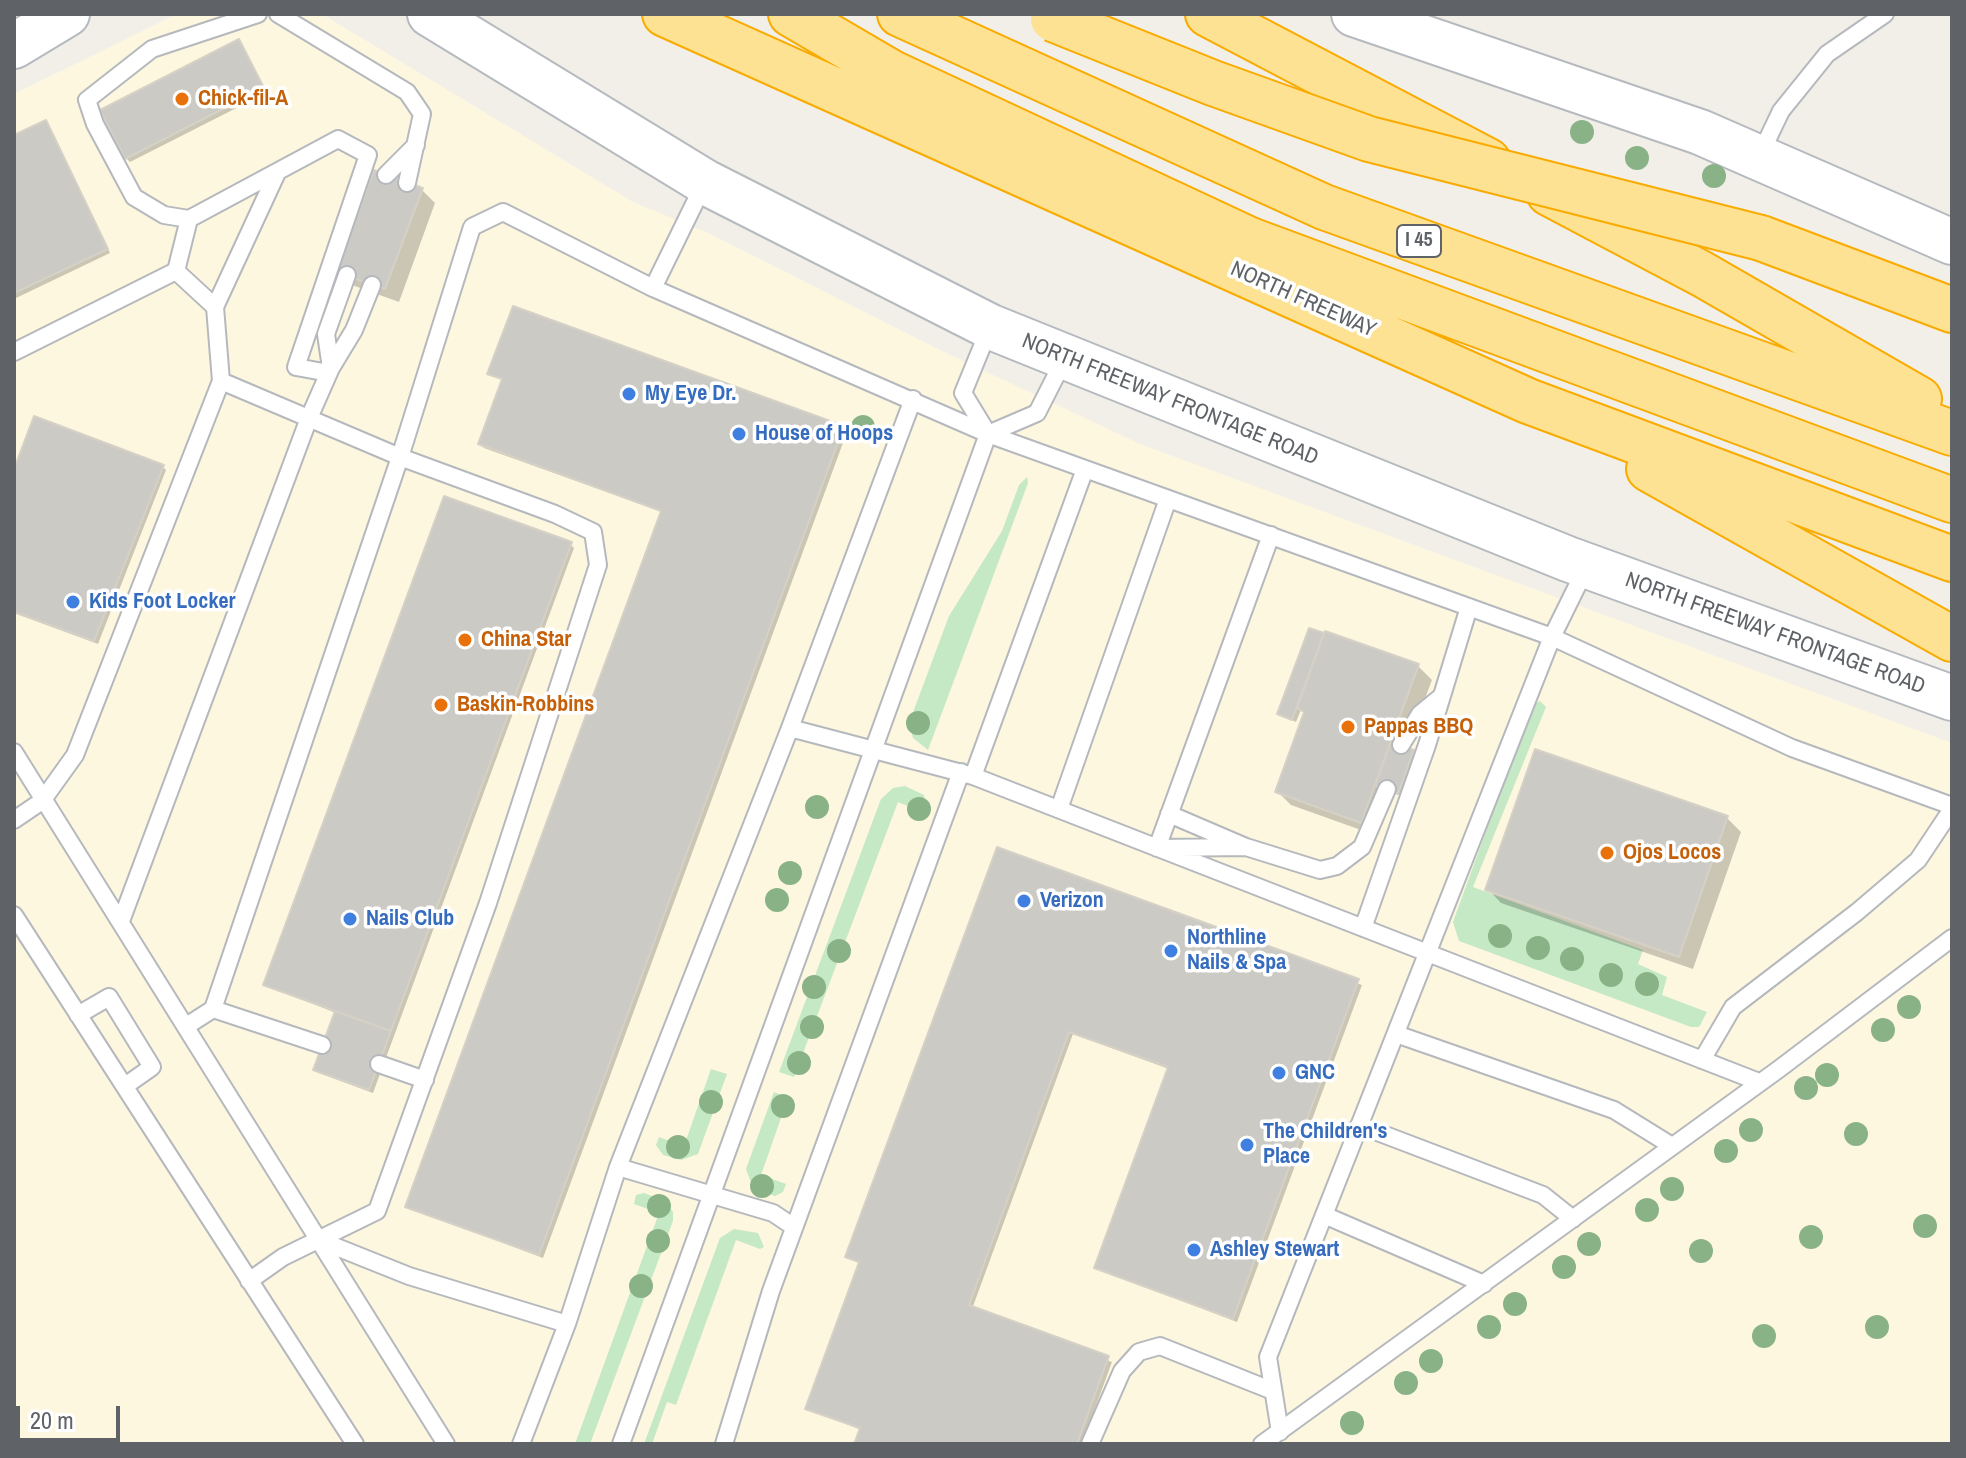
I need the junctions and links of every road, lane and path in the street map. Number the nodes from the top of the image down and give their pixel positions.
1 (67, 14) edge
2 (258, 14) edge
3 (278, 14) edge
4 (430, 14) edge
5 (665, 14) edge
6 (791, 14) edge
7 (900, 14) edge
8 (1208, 14) edge
9 (1354, 14) edge
10 (1885, 14) edge
11 (1046, 16) edge
12 (14, 46) edge
13 (419, 143) junction
14 (1758, 157) junction
15 (276, 175) junction
16 (386, 175) dead end
17 (705, 182) junction
18 (407, 183) dead end
19 (189, 219) junction
20 (1952, 242) edge
21 (176, 271) junction
22 (347, 275) dead end
23 (372, 285) dead end
24 (653, 288) junction
25 (215, 307) junction
26 (1952, 310) edge
27 (991, 327) junction
28 (14, 352) edge
29 (1065, 358) junction
30 (330, 370) junction
31 (221, 381) junction
32 (913, 399) junction
33 (1528, 401) junction
34 (309, 418) junction
35 (1952, 419) edge
36 (1952, 433) edge
37 (988, 434) junction
38 (400, 457) junction
39 (1085, 469) junction
40 (1168, 499) junction
41 (1952, 500) edge
42 (1271, 535) junction
43 (1952, 559) edge
44 (1587, 566) junction
45 (1469, 607) junction
46 (1552, 637) junction
47 (1952, 639) edge
48 (1442, 696) junction
49 (1952, 698) edge
50 (790, 728) junction
51 (1401, 745) dead end
52 (14, 752) edge
53 (873, 752) junction
54 (967, 774) junction
55 (1387, 789) dead end
56 (42, 801) junction
57 (1952, 807) edge
58 (1059, 809) junction
59 (1169, 814) junction
60 (14, 820) edge
61 (1246, 847) junction
62 (1157, 848) junction
63 (14, 915) edge
64 (121, 921) junction
65 (1363, 928) junction
66 (1952, 938) edge
67 (1427, 953) junction
68 (213, 1009) junction
69 (78, 1015) junction
70 (188, 1025) junction
71 (1396, 1034) junction
72 (322, 1045) dead end
73 (1702, 1060) junction
74 (379, 1064) dead end
75 (425, 1080) junction
76 (1759, 1082) junction
77 (125, 1086) junction
78 (1359, 1125) junction
79 (1672, 1146) junction
80 (618, 1167) junction
81 (712, 1194) junction
82 (1324, 1215) junction
83 (1573, 1219) junction
84 (794, 1227) junction
85 (319, 1240) junction
86 (249, 1281) junction
87 (1484, 1284) junction
88 (567, 1324) junction
89 (1273, 1391) junction
90 (1280, 1432) junction
91 (355, 1444) edge
92 (446, 1444) edge
93 (521, 1444) edge
94 (621, 1444) edge
95 (724, 1444) edge
96 (1090, 1444) edge
97 (1262, 1444) edge

1 - 12 main road
2 - 19 lane
3 - 13 lane
4 - 17 main road, NORTH FREEWAY FRONTAGE ROAD
5 - 33 highway, NORTH FREEWAY
6 - 41 highway, NORTH FREEWAY
7 - 36 highway, I 45
8 - 35 highway
9 - 14 main road
10 - 14 lane
11 - 26 highway, bridge
13 - 16 lane
13 - 18 lane
14 - 20 main road
15 - 19 lane
15 - 25 lane
15 - 30 lane
17 - 24 lane
17 - 27 main road, NORTH FREEWAY FRONTAGE ROAD
19 - 21 lane
21 - 25 lane
21 - 28 lane
22 - 30 lane
23 - 30 lane
24 - 32 lane
24 - 38 lane
25 - 31 lane
27 - 29 main road, NORTH FREEWAY FRONTAGE ROAD
27 - 37 lane
29 - 37 lane
29 - 44 main road, NORTH FREEWAY FRONTAGE ROAD
30 - 34 lane
31 - 34 lane
31 - 56 lane
32 - 37 lane
32 - 50 lane
33 - 43 highway, NORTH FREEWAY
33 - 47 highway
34 - 38 lane
34 - 64 lane
37 - 39 lane
37 - 53 lane
38 - 68 lane
38 - 75 lane
39 - 40 lane
39 - 54 lane
40 - 42 lane
40 - 58 lane
42 - 45 lane
42 - 59 lane
44 - 46 lane
44 - 49 main road, NORTH FREEWAY FRONTAGE ROAD
45 - 46 lane
45 - 48 lane
46 - 57 lane
46 - 67 lane
48 - 51 lane
48 - 65 lane
50 - 53 lane
50 - 80 lane
52 - 56 lane
53 - 54 lane
53 - 81 lane
54 - 58 lane
54 - 84 lane
55 - 61 lane
56 - 60 lane
56 - 64 lane
57 - 73 lane
58 - 62 lane
59 - 61 lane
59 - 62 lane
61 - 62 lane
62 - 65 lane
63 - 69 lane
64 - 70 lane
65 - 67 lane
66 - 76 lane
67 - 71 lane
67 - 73 lane
68 - 70 lane
68 - 72 lane
69 - 77 lane
69 - 77 lane
70 - 85 lane
71 - 78 lane
71 - 79 lane
73 - 76 lane
74 - 75 lane
75 - 85 lane
76 - 79 lane
77 - 86 lane
78 - 82 lane
78 - 83 lane
79 - 83 lane
80 - 81 lane
80 - 88 lane
81 - 84 lane
81 - 94 lane
82 - 87 lane
82 - 89 lane
83 - 87 lane
84 - 95 lane
85 - 86 lane
85 - 88 lane
85 - 92 lane
86 - 91 lane
87 - 90 lane
88 - 93 lane
89 - 90 lane
89 - 96 lane
90 - 97 lane

